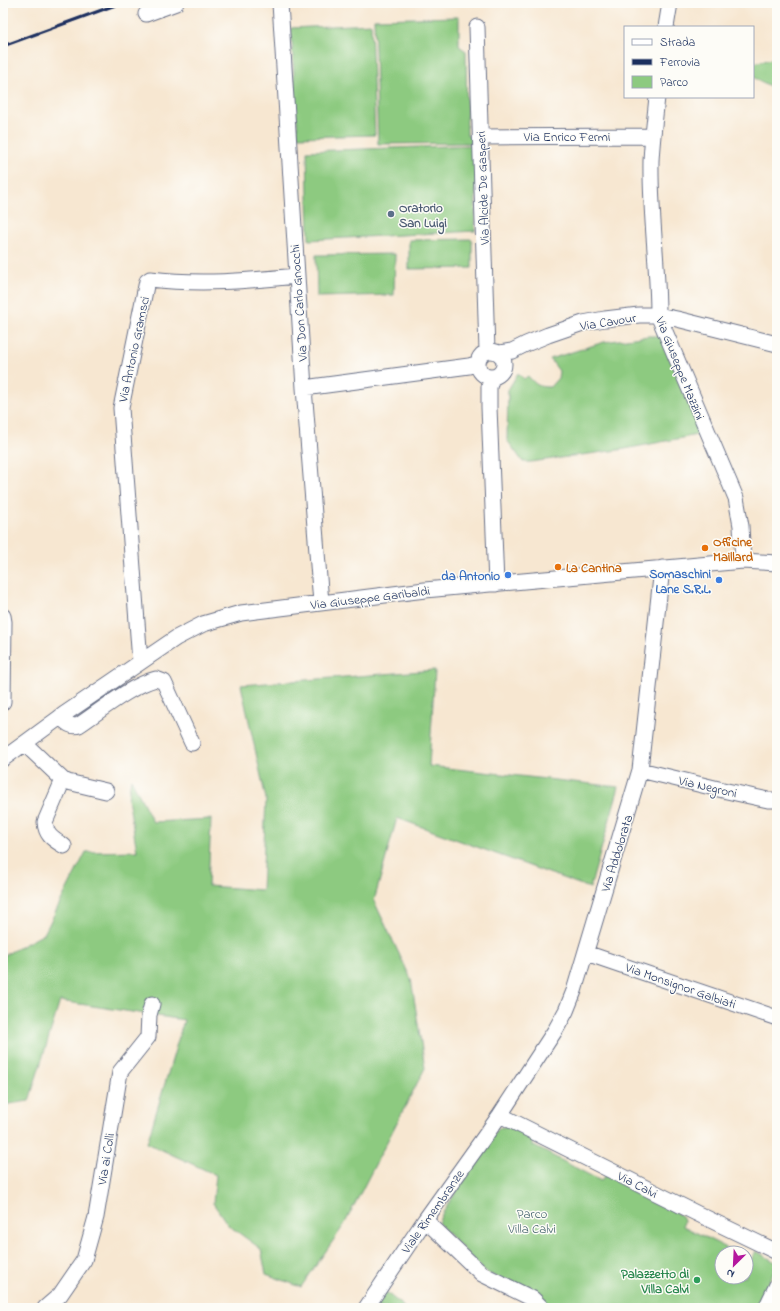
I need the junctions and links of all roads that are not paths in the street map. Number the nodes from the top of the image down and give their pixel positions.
1 (176, 3) edge
2 (280, 3) edge
3 (670, 3) edge
4 (146, 14) dead end
5 (666, 26) edge
6 (477, 27) dead end
7 (657, 98) edge
8 (652, 136) junction
9 (481, 137) junction
10 (297, 276) junction
11 (658, 315) junction
12 (777, 344) edge
13 (497, 352) junction
14 (483, 372) junction
15 (304, 388) junction
16 (743, 561) junction
17 (777, 563) edge
18 (662, 568) junction
19 (496, 584) junction
20 (321, 603) junction
21 (3, 616) edge
22 (140, 662) junction
23 (3, 702) edge
24 (60, 717) junction
25 (192, 743) dead end
26 (25, 744) junction
27 (3, 759) edge
28 (640, 770) junction
29 (63, 780) junction
30 (106, 791) dead end
31 (777, 800) edge
32 (64, 846) dead end
33 (586, 953) junction
34 (152, 1004) dead end
35 (777, 1018) edge
36 (500, 1115) junction
37 (425, 1220) junction
38 (777, 1252) edge
39 (777, 1285) edge
40 (45, 1308) edge
41 (366, 1308) edge
42 (542, 1308) edge
43 (766, 1308) edge

1 - 4 street
2 - 10 street, Via Don Carlo Gnocchi
3 - 5 street
6 - 9 street, Via Alcide De Gasperi
7 - 8 street, Via Giuseppe Mazzini
8 - 9 street, Via Enrico Fermi
8 - 11 street, Via Giuseppe Mazzini
9 - 13 street, Via Alcide De Gasperi
10 - 15 street, Via Don Carlo Gnocchi
10 - 22 street, Via Antonio Gramsci
11 - 12 street, Via Cavour
11 - 13 street, Via Cavour
11 - 16 street, Via Giuseppe Mazzini
13 - 14 street
13 - 14 street
14 - 15 street
14 - 19 street
15 - 20 street, Via Don Carlo Gnocchi
16 - 17 street, Via Giuseppe Garibaldi
16 - 18 street, Via Giuseppe Garibaldi
18 - 19 street, Via Giuseppe Garibaldi
18 - 28 street, Via Addolorata
19 - 20 street, Via Giuseppe Garibaldi
20 - 22 street, Via Giuseppe Garibaldi
21 - 23 street
22 - 24 street, Via Giuseppe Garibaldi
24 - 25 street
24 - 26 street, Via Giuseppe Garibaldi
26 - 27 street, Via Giuseppe Garibaldi
26 - 29 street
28 - 31 street, Via Negroni
28 - 33 street, Via Addolorata
29 - 30 street
29 - 32 street
33 - 35 street, Via Monsignor Galbiati
33 - 36 street, Via Addolorata
34 - 40 street, Via ai Colli
36 - 37 street, Viale Rimembranze
36 - 38 street, Via Calvi
37 - 41 street, Viale Rimembranze
37 - 42 street
39 - 43 street

